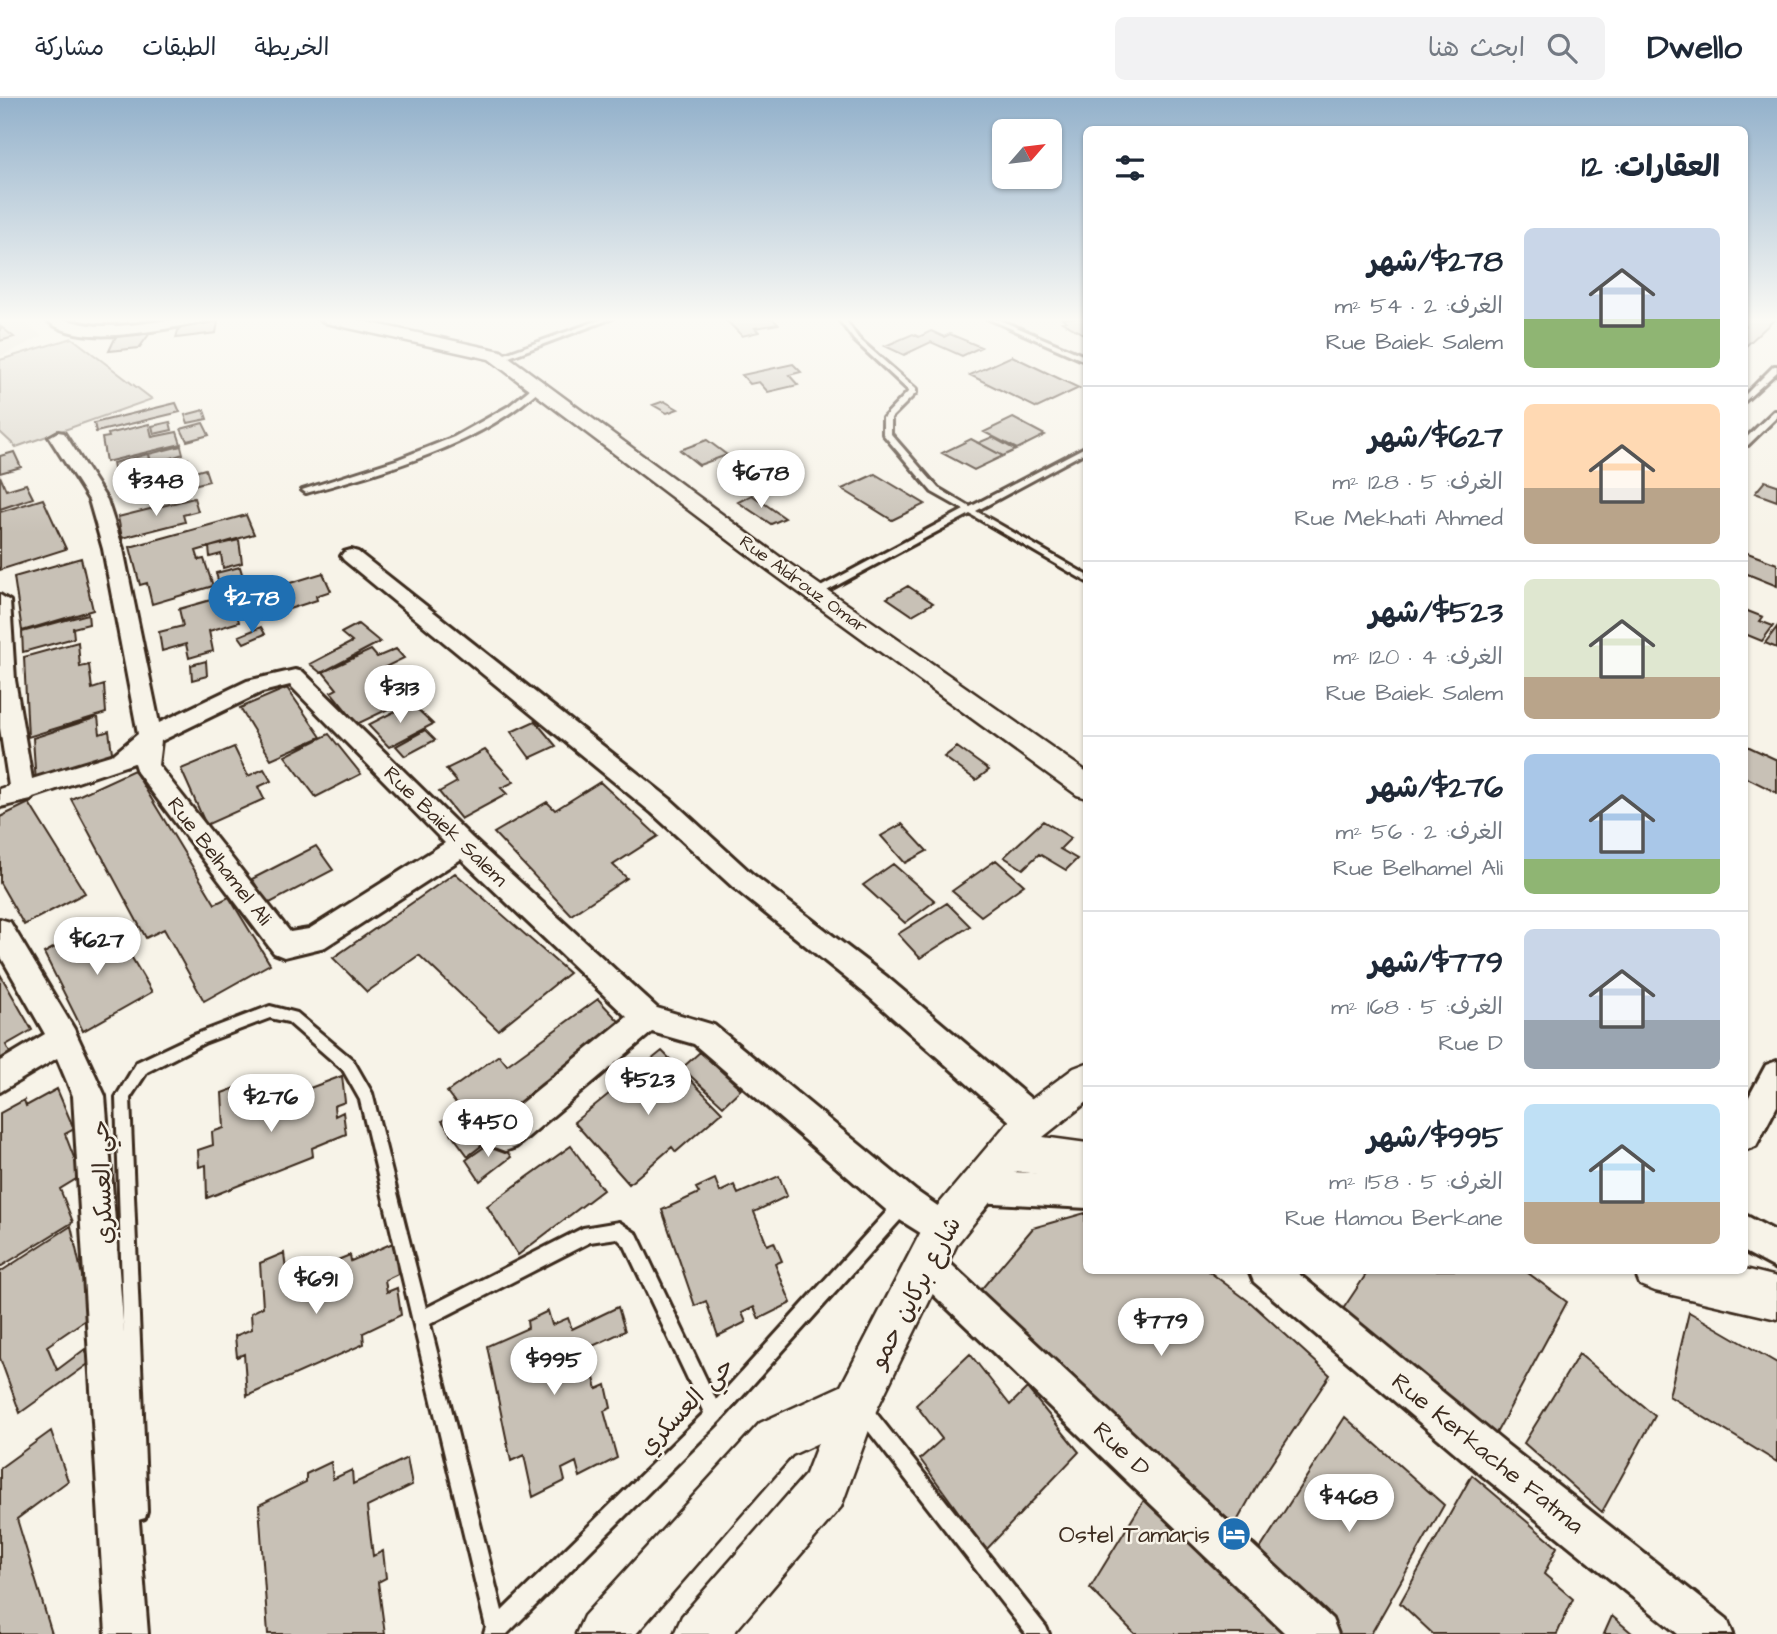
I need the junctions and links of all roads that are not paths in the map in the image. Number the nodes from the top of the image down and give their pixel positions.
1 (535, 390) edge
2 (542, 390) edge
3 (912, 390) edge
4 (1777, 413) edge
5 (58, 437) dead end
6 (1748, 440) edge
7 (1083, 450) edge
8 (306, 490) dead end
9 (971, 511) junction
10 (351, 556) dead end
11 (1083, 577) edge
12 (816, 593) junction
13 (0, 601) edge
14 (2, 681) edge
15 (150, 737) junction
16 (1083, 784) edge
17 (11, 796) edge
18 (463, 845) junction
19 (0, 930) edge
20 (648, 1018) junction
21 (63, 1038) junction
22 (1777, 1075) edge
23 (0, 1078) edge
24 (1083, 1083) edge
25 (1033, 1121) junction
26 (1748, 1129) edge
27 (505, 1136) dead end
28 (1007, 1151) junction
29 (1083, 1161) edge
30 (976, 1186) junction
31 (1083, 1192) edge
32 (904, 1203) junction
33 (1748, 1234) edge
34 (935, 1247) junction
35 (1777, 1252) edge
36 (1271, 1274) edge
37 (1672, 1274) edge
38 (1777, 1298) edge
39 (421, 1320) junction
40 (857, 1402) junction
41 (714, 1415) junction
42 (138, 1527) dead end
43 (140, 1580) dead end
44 (495, 1632) edge
45 (127, 1634) edge
46 (142, 1634) edge
47 (602, 1634) edge
48 (700, 1634) edge
49 (1039, 1634) edge
50 (1317, 1634) edge
51 (1712, 1634) edge

1 - 8 lane
2 - 12 street, Rue Aldrouz Omar
3 - 9 lane
4 - 6 lane
5 - 15 street
7 - 9 lane
9 - 11 lane
9 - 12 lane
10 - 25 street
12 - 16 street, Rue Aldrouz Omar
13 - 14 street
14 - 17 street
15 - 17 street
15 - 18 street, Rue Baiek Salem
15 - 18 street, Rue Belhamel Ali
18 - 20 street, Rue Baiek Salem
19 - 21 street
20 - 27 street
20 - 32 street, Rue Baiek Salem
21 - 23 street
21 - 45 street
22 - 26 street
24 - 25 street, شارع بركاين حمو
25 - 28 street, شارع بركاين حمو
28 - 29 street
28 - 30 street, شارع بركاين حمو
30 - 31 street
30 - 34 street, شارع بركاين حمو
32 - 34 street, Rue Baiek Salem
32 - 41 lane, حي العسكري
33 - 35 street
34 - 40 street, شارع بركاين حمو
34 - 50 street, Rue D
36 - 51 street, Rue Kerkache Fatma
37 - 38 street
39 - 41 lane
39 - 42 lane, حي العسكري
39 - 44 lane, حي العسكري
40 - 47 street
40 - 48 street, شارع بركاين حمو
40 - 49 lane
41 - 44 lane, حي العسكري
43 - 46 lane

